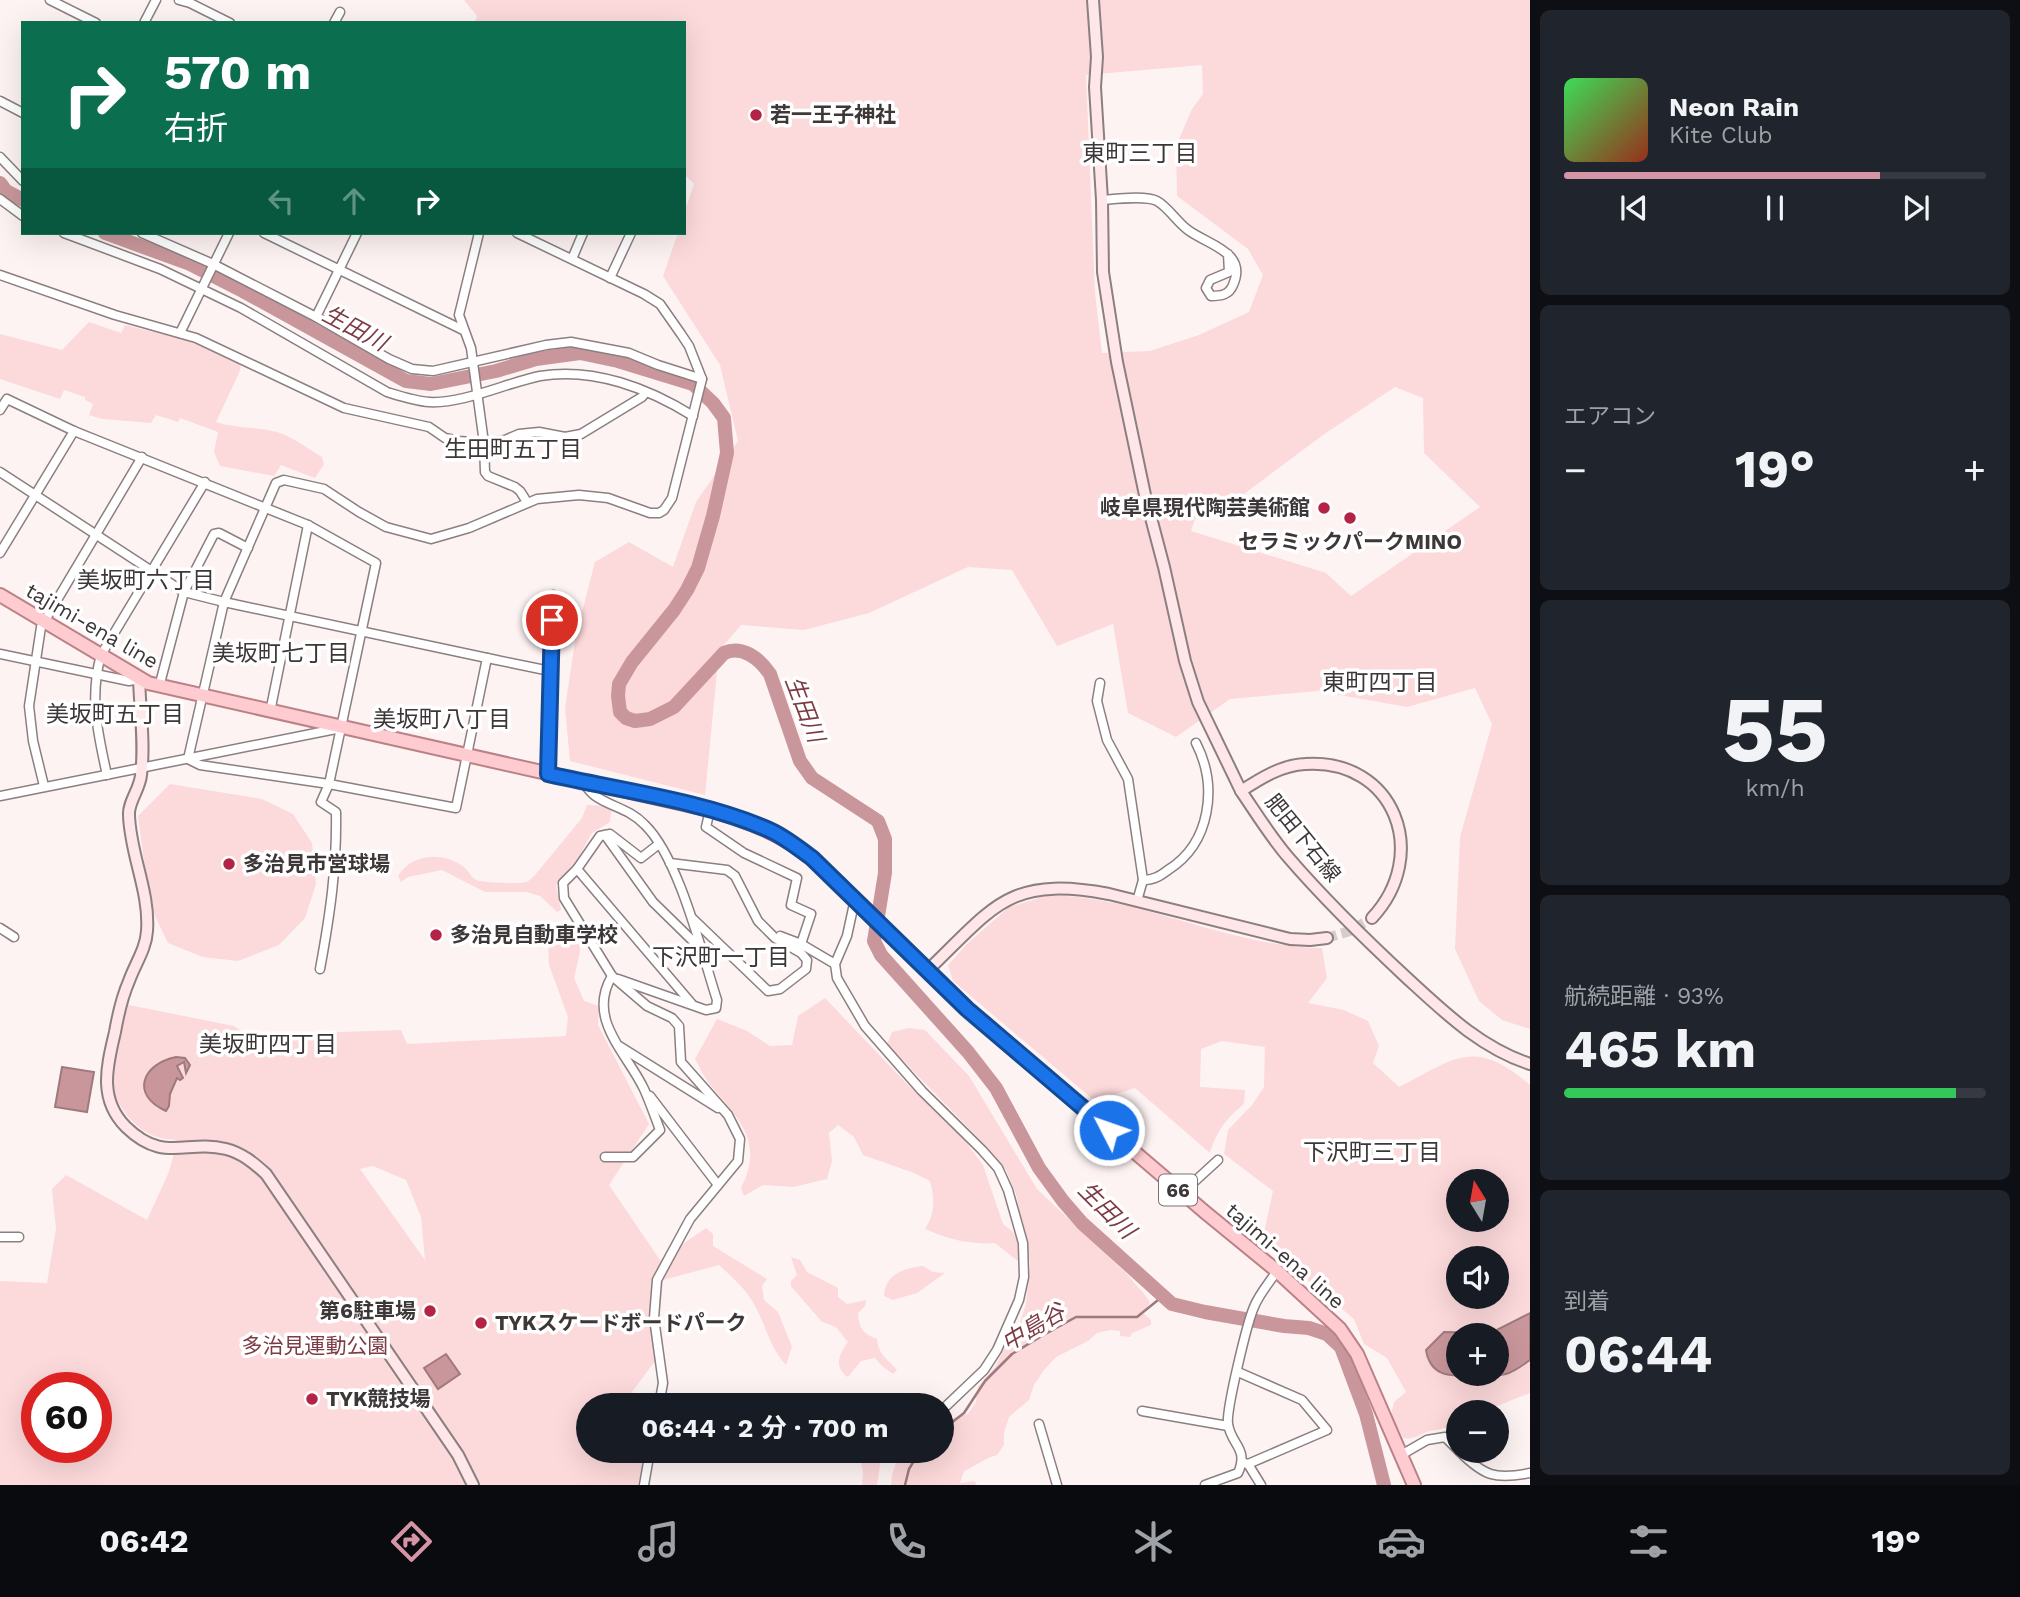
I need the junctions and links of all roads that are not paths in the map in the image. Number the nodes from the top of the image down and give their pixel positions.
1 (50, 0) edge
2 (156, 0) edge
3 (179, 0) edge
4 (1093, 0) edge
5 (340, 12) dead end
6 (92, 21) edge
7 (145, 21) edge
8 (226, 21) edge
9 (335, 21) edge
10 (0, 101) edge
11 (21, 112) edge
12 (0, 157) edge
13 (21, 179) edge
14 (0, 199) edge
15 (1102, 200) junction
16 (21, 215) edge
17 (69, 235) edge
18 (147, 235) edge
19 (228, 235) edge
20 (268, 235) edge
21 (356, 235) edge
22 (479, 235) edge
23 (521, 235) edge
24 (582, 235) edge
25 (630, 235) edge
26 (1228, 254) junction
27 (572, 259) junction
28 (213, 264) junction
29 (338, 270) junction
30 (0, 275) edge
31 (610, 278) junction
32 (201, 290) junction
33 (316, 317) junction
34 (463, 330) junction
35 (180, 333) junction
36 (473, 361) junction
37 (702, 379) junction
38 (646, 392) junction
39 (477, 394) junction
40 (0, 410) edge
41 (693, 416) junction
42 (74, 431) junction
43 (484, 443) junction
44 (142, 457) junction
45 (0, 472) edge
46 (205, 482) junction
47 (35, 495) junction
48 (527, 502) junction
49 (266, 508) junction
50 (308, 525) junction
51 (94, 535) junction
52 (248, 548) junction
53 (0, 553) edge
54 (151, 569) junction
55 (184, 592) junction
56 (0, 595) edge
57 (553, 595) dead end
58 (224, 602) junction
59 (290, 616) junction
60 (43, 620) junction
61 (361, 631) junction
62 (0, 654) edge
63 (101, 655) junction
64 (487, 658) junction
65 (34, 661) junction
66 (550, 671) junction
67 (95, 674) junction
68 (139, 679) junction
69 (1100, 683) dead end
70 (159, 687) junction
71 (201, 696) junction
72 (270, 712) junction
73 (341, 728) junction
74 (1196, 743) dead end
75 (468, 756) junction
76 (188, 759) junction
77 (142, 767) junction
78 (548, 774) junction
79 (107, 775) junction
80 (583, 782) junction
81 (329, 784) junction
82 (44, 786) junction
83 (1241, 791) junction
84 (0, 796) edge
85 (710, 810) junction
86 (605, 835) junction
87 (659, 844) junction
88 (670, 863) junction
89 (577, 869) junction
90 (1143, 880) junction
91 (855, 900) junction
92 (1137, 901) junction
93 (691, 917) junction
94 (1372, 918) tunnel mouth
95 (0, 928) edge
96 (771, 932) junction
97 (14, 937) dead end
98 (1327, 938) tunnel mouth
99 (801, 944) junction
100 (701, 948) junction
101 (835, 964) junction
102 (320, 969) dead end
103 (927, 971) junction
104 (612, 976) junction
105 (694, 1006) junction
106 (617, 1045) junction
107 (1530, 1064) edge
108 (643, 1088) junction
109 (728, 1115) junction
110 (605, 1157) dead end
111 (1218, 1160) dead end
112 (718, 1185) junction
113 (1182, 1193) junction
114 (0, 1237) edge
115 (19, 1237) dead end
116 (1278, 1271) junction
117 (1238, 1372) junction
118 (661, 1393) edge
119 (954, 1399) edge
120 (1142, 1411) dead end
121 (1039, 1424) dead end
122 (1228, 1426) junction
123 (1446, 1438) edge
124 (1401, 1455) junction
125 (648, 1463) edge
126 (1246, 1463) junction
127 (1472, 1463) edge
128 (1530, 1474) edge
129 (472, 1485) edge
130 (644, 1485) edge
131 (1057, 1485) edge
132 (1205, 1485) edge
133 (1261, 1485) edge
134 (1414, 1485) edge

1 - 6 street
2 - 7 street
3 - 8 street
4 - 15 street
5 - 9 street
10 - 11 street
12 - 13 street
14 - 16 street
15 - 26 street
15 - 83 street
17 - 32 street
18 - 28 street
19 - 28 street
20 - 29 street
21 - 29 street
22 - 34 street
23 - 27 street
24 - 27 street
25 - 31 street
26 - 26 street
27 - 31 street
28 - 32 street
28 - 33 street
29 - 33 street
29 - 34 street
30 - 35 street
31 - 37 street
32 - 35 street
32 - 39 street
33 - 36 street
34 - 36 street
35 - 43 street
36 - 37 street
36 - 39 street
37 - 41 street
38 - 39 street
38 - 41 street
38 - 43 street
39 - 43 street
40 - 42 street
41 - 48 street
42 - 44 street
42 - 47 street
43 - 48 street
44 - 46 street
44 - 51 street
45 - 47 street
46 - 49 street
46 - 54 street
47 - 51 street
47 - 53 street
48 - 49 street
49 - 50 street
49 - 52 street
50 - 59 street
50 - 61 street
51 - 54 street
51 - 60 street
52 - 55 street
52 - 58 street
54 - 55 street
54 - 63 street
55 - 58 street
55 - 70 street
56 - 60 main road, tajimi-ena line / 66
57 - 66 street
58 - 59 street
58 - 71 street
59 - 61 street
59 - 72 street
60 - 63 main road, tajimi-ena line / 66
60 - 65 street
61 - 64 street
61 - 73 street
62 - 65 street
63 - 67 street
63 - 68 main road, tajimi-ena line / 66
64 - 66 street
64 - 75 street
65 - 67 street
65 - 82 street
66 - 78 street
67 - 68 street
67 - 79 street
68 - 70 main road, tajimi-ena line / 66
68 - 77 street
69 - 90 street
70 - 71 main road, tajimi-ena line / 66
71 - 72 main road, tajimi-ena line / 66
71 - 76 street
72 - 73 main road, tajimi-ena line / 66
73 - 75 main road, tajimi-ena line / 66
73 - 76 street
73 - 81 street
74 - 90 street
75 - 78 main road, tajimi-ena line / 66
75 - 81 street
76 - 77 street
76 - 81 street
77 - 79 street
77 - 129 street
78 - 80 main road, tajimi-ena line / 66
79 - 82 street
80 - 85 main road, tajimi-ena line / 66
80 - 87 street
81 - 102 street
82 - 84 street
83 - 94 street, 肥田下石線
83 - 107 street, 肥田下石線
85 - 91 main road, tajimi-ena line / 66
85 - 99 street
86 - 87 street
86 - 89 street
86 - 100 street
87 - 88 street
88 - 93 street
88 - 96 street
89 - 104 street
89 - 105 street
90 - 92 street
91 - 101 street
91 - 103 main road, tajimi-ena line / 66
92 - 98 street
92 - 103 street
93 - 96 street
93 - 100 street
95 - 97 street
96 - 99 street
99 - 101 street
100 - 105 street
101 - 119 street
103 - 113 main road, tajimi-ena line / 66
104 - 105 street
104 - 106 street
104 - 109 street
106 - 108 street
106 - 109 street
108 - 110 street
108 - 112 street
109 - 112 street
111 - 113 street
112 - 118 street
113 - 116 main road, tajimi-ena line / 66
114 - 115 street
116 - 117 street
116 - 124 main road, tajimi-ena line / 66
117 - 122 street
117 - 126 street
120 - 122 street
121 - 131 street
122 - 126 street
123 - 124 street
124 - 134 main road, tajimi-ena line / 66
125 - 130 street
126 - 132 street
126 - 133 street
127 - 128 street

